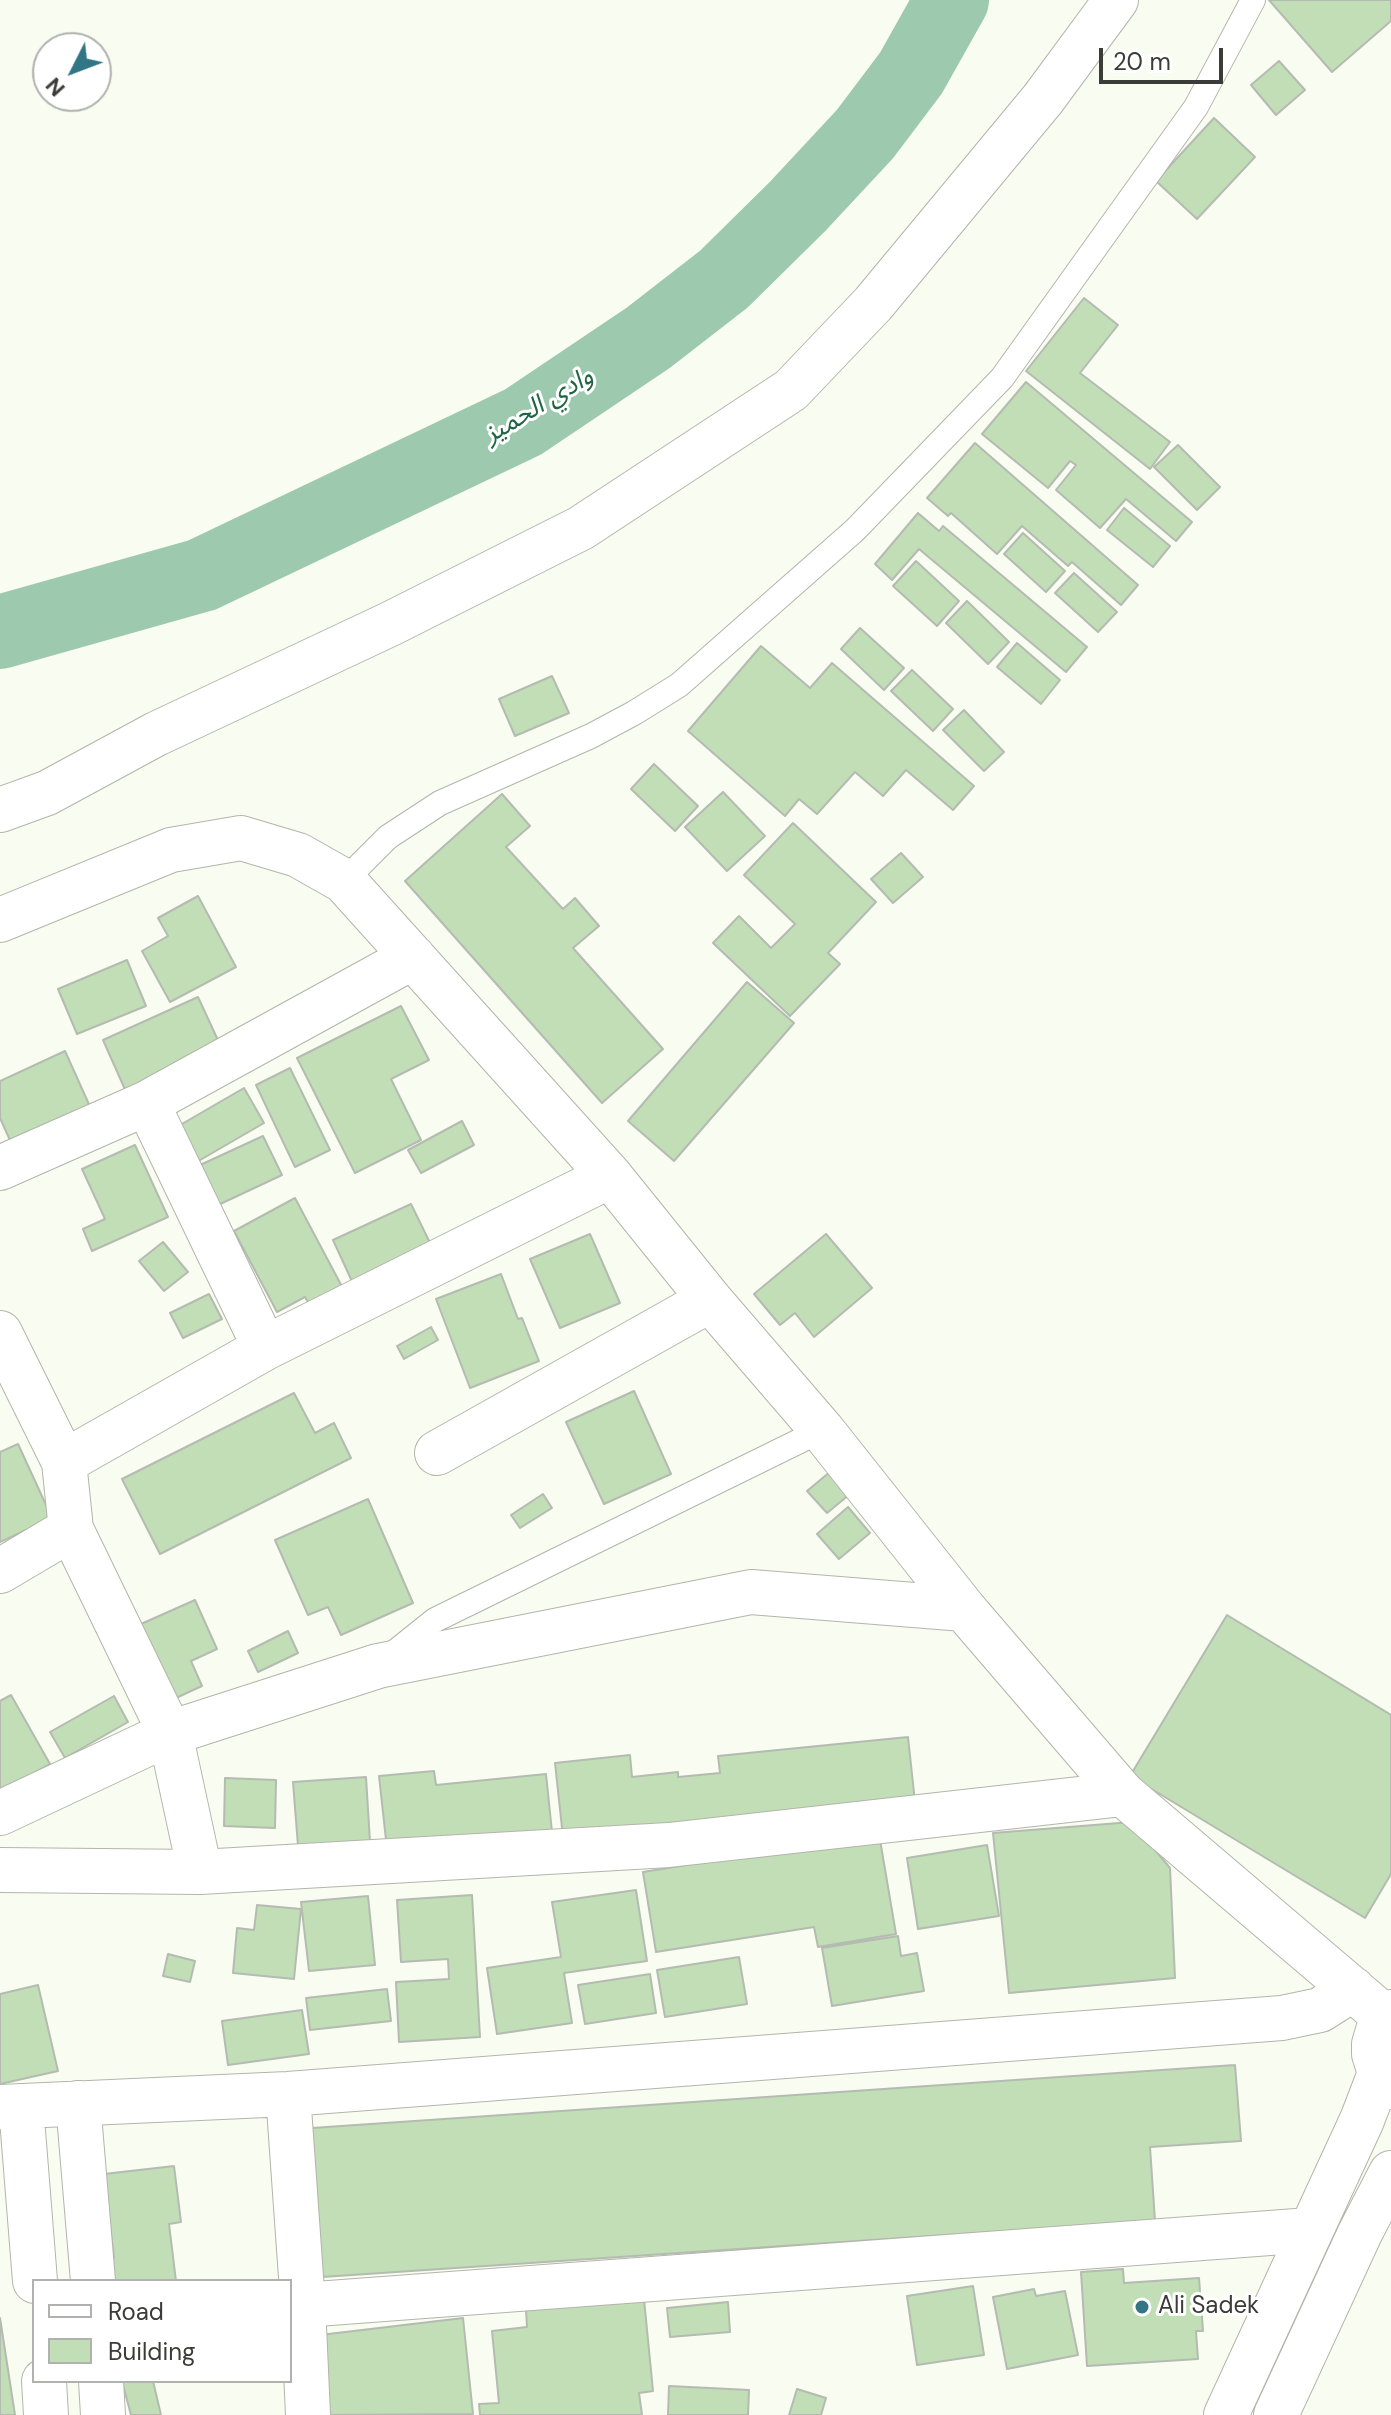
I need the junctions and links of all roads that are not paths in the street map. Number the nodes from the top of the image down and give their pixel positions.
1 (1116, 0) edge
2 (1253, 0) edge
3 (0, 810) edge
4 (344, 881) junction
5 (0, 920) edge
6 (413, 957) junction
7 (147, 1103) junction
8 (0, 1168) edge
9 (610, 1176) junction
10 (710, 1300) junction
11 (0, 1333) edge
12 (265, 1348) junction
13 (822, 1430) junction
14 (437, 1453) dead end
15 (64, 1462) junction
16 (71, 1529) junction
17 (0, 1571) edge
18 (964, 1609) junction
19 (378, 1666) junction
20 (170, 1733) junction
21 (1123, 1794) junction
22 (0, 1813) edge
23 (0, 1870) edge
24 (200, 1872) junction
25 (1376, 2006) edge
26 (1385, 2080) edge
27 (288, 2094) junction
28 (78, 2103) junction
29 (10, 2107) edge
30 (1391, 2173) edge
31 (1310, 2230) junction
32 (35, 2279) edge
33 (93, 2279) edge
34 (303, 2305) junction
35 (44, 2383) edge
36 (101, 2383) edge
37 (46, 2415) edge
38 (103, 2415) edge
39 (308, 2415) edge
40 (1226, 2415) edge
41 (1276, 2415) edge

1 - 3 street
2 - 4 lane
4 - 5 street
4 - 6 street
6 - 7 street
6 - 9 street
7 - 8 street
7 - 12 street
9 - 10 street
9 - 12 street
10 - 13 street
10 - 14 street
11 - 15 street
12 - 15 street
13 - 18 street
13 - 19 lane
15 - 16 street
16 - 17 street
16 - 20 street
18 - 19 street
18 - 21 street
19 - 20 street
20 - 22 street
20 - 24 street
21 - 24 street
21 - 25 street
23 - 24 street
25 - 26 street
25 - 27 street
26 - 31 street
27 - 28 street
27 - 34 street
28 - 29 street
28 - 33 street
29 - 32 street
30 - 41 street
31 - 34 street
31 - 40 street
34 - 39 street
35 - 37 street
36 - 38 street

